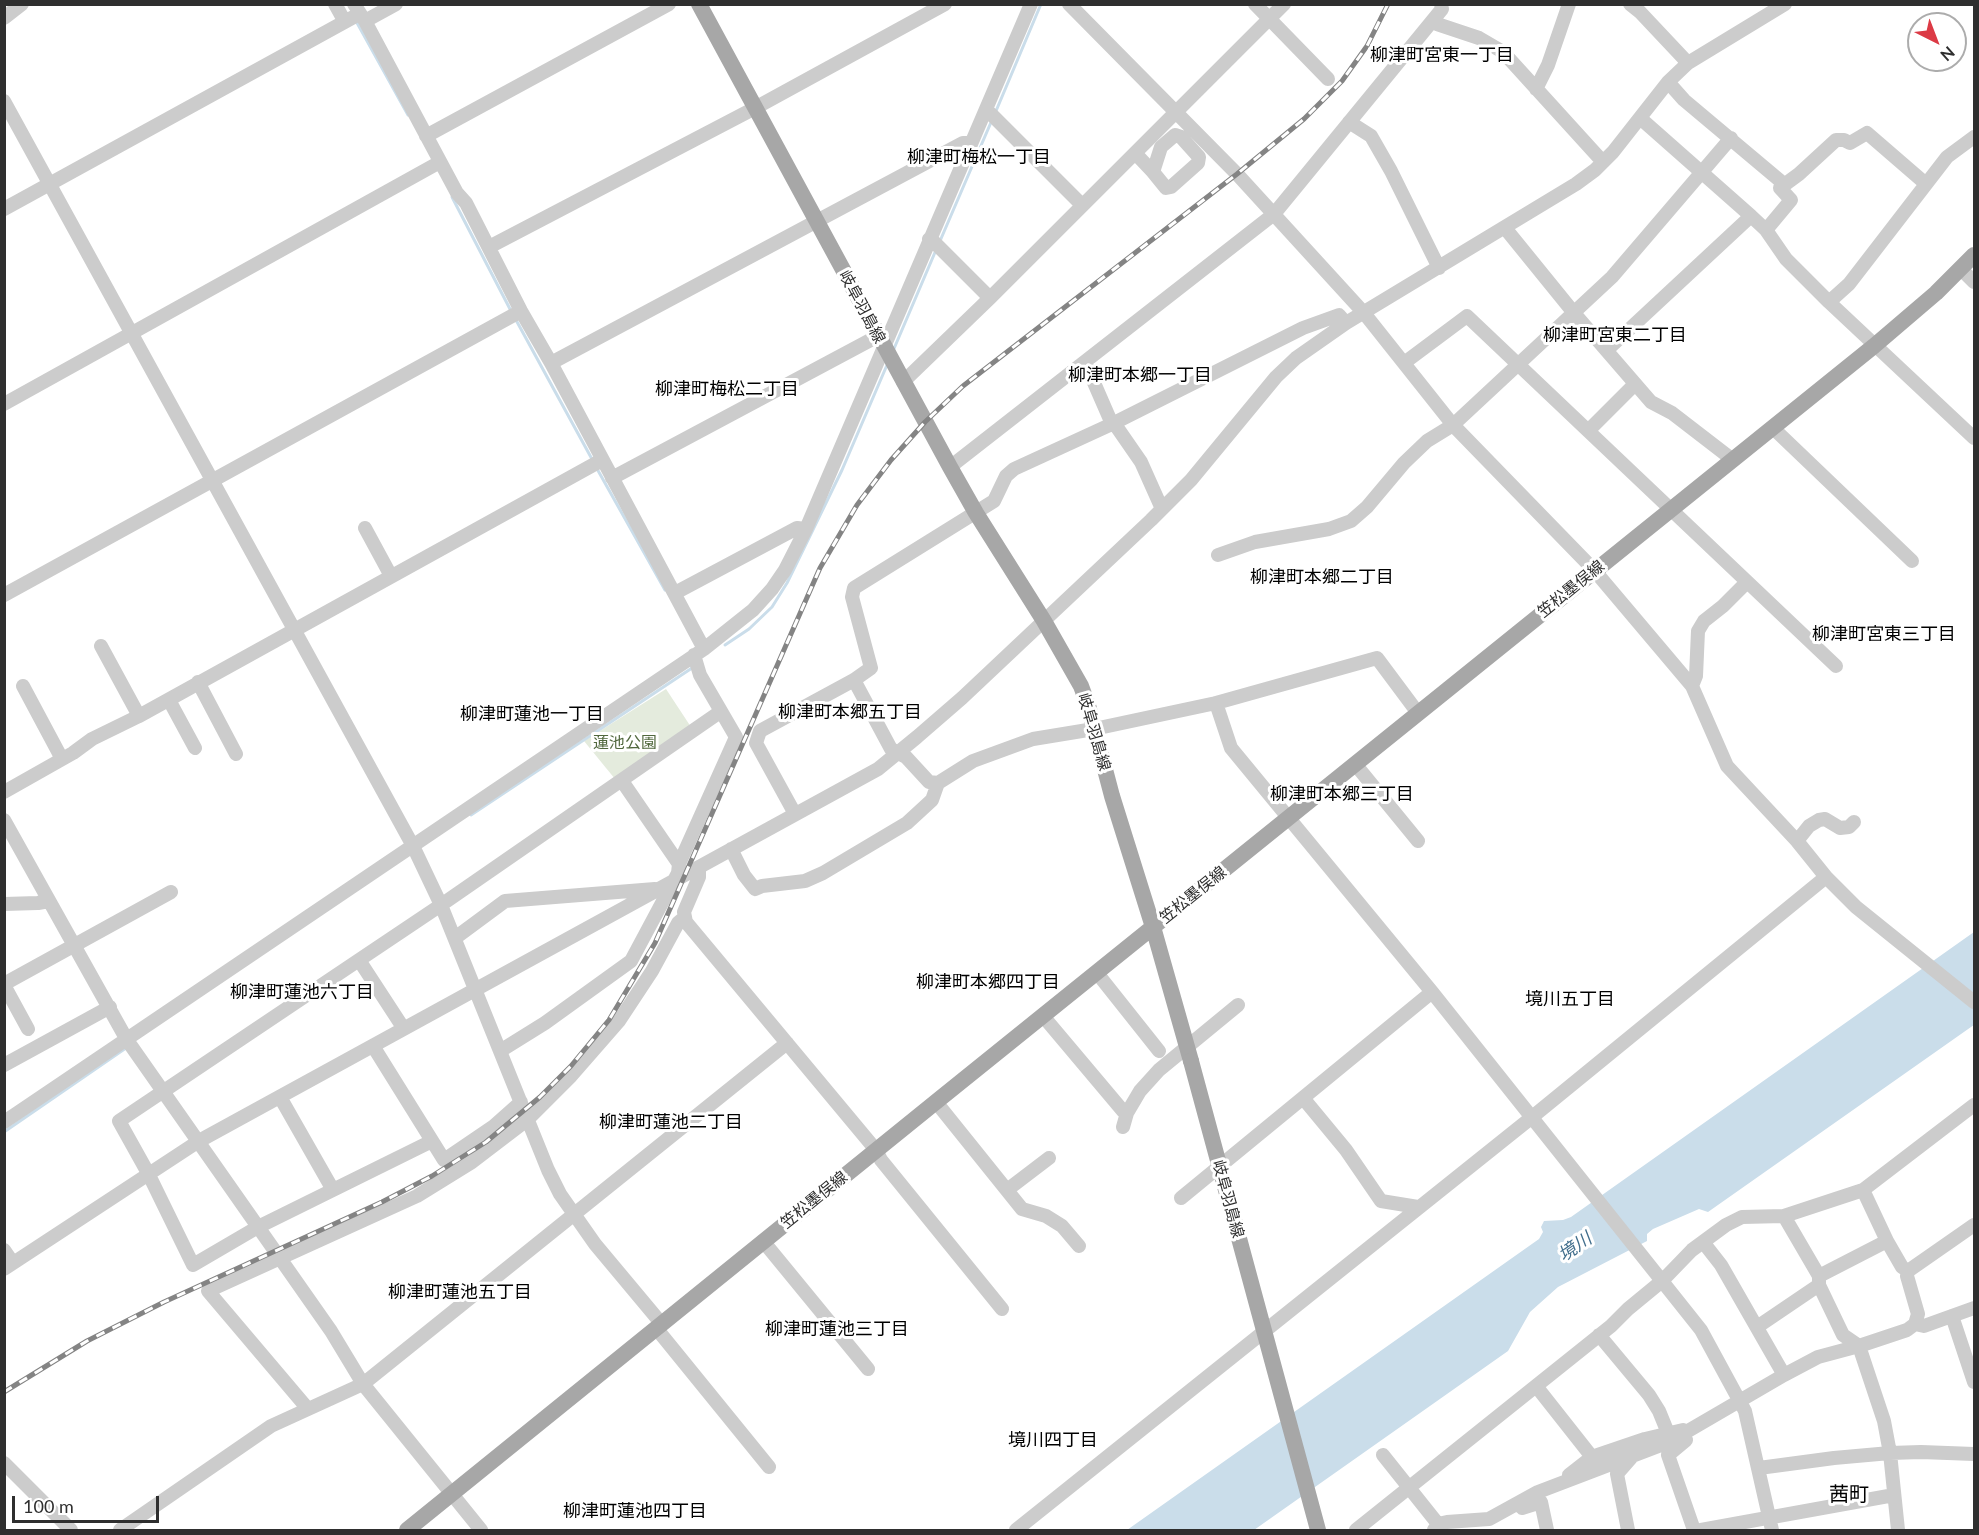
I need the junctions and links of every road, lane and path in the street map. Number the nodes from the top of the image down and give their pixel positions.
1 (22, 4) edge
2 (335, 4) edge
3 (396, 4) edge
4 (669, 4) edge
5 (699, 4) edge
6 (945, 4) edge
7 (1031, 4) edge
8 (1255, 4) edge
9 (1284, 4) edge
10 (1441, 4) edge
11 (1569, 4) edge
12 (1785, 4) edge
13 (1640, 7) edge
14 (1079, 8) edge
15 (359, 13) edge
16 (4, 18) edge
17 (1270, 19) junction
18 (1432, 21) junction
19 (345, 22) junction
20 (1688, 63) junction
21 (1328, 79) dead end
22 (1668, 82) junction
23 (1536, 89) junction
24 (4, 100) edge
25 (755, 108) junction
26 (985, 112) junction
27 (1176, 112) junction
28 (1640, 118) junction
29 (1349, 122) junction
30 (426, 136) junction
31 (1974, 137) edge
32 (1731, 138) junction
33 (971, 143) junction
34 (1136, 153) junction
35 (440, 162) junction
36 (1603, 162) junction
37 (1153, 172) dead end
38 (1702, 173) junction
39 (50, 184) junction
40 (1784, 184) junction
41 (1926, 184) junction
42 (1082, 205) junction
43 (4, 209) edge
44 (1274, 214) junction
45 (1751, 216) junction
46 (816, 222) junction
47 (1505, 228) junction
48 (1766, 230) junction
49 (929, 239) junction
50 (489, 247) junction
51 (1974, 255) edge
52 (1439, 268) junction
53 (1961, 269) junction
54 (1974, 282) edge
55 (990, 298) junction
56 (1829, 302) junction
57 (520, 311) junction
58 (1364, 313) junction
59 (1574, 313) junction
60 (1346, 323) junction
61 (133, 332) junction
62 (881, 341) junction
63 (1874, 346) junction
64 (1607, 350) junction
65 (1085, 362) junction
66 (551, 363) junction
67 (1404, 363) junction
68 (1519, 364) junction
69 (903, 382) junction
70 (1635, 384) junction
71 (4, 404) edge
72 (1113, 423) junction
73 (1454, 425) junction
74 (1773, 428) junction
75 (1589, 430) junction
76 (1974, 438) edge
77 (602, 460) junction
78 (1733, 460) junction
79 (950, 467) junction
80 (612, 478) junction
81 (214, 480) junction
82 (1162, 509) junction
83 (1671, 509) junction
84 (976, 513) junction
85 (365, 528) dead end
86 (806, 529) junction
87 (1218, 555) dead end
88 (1912, 561) dead end
89 (1594, 570) junction
90 (392, 576) junction
91 (1746, 583) junction
92 (675, 593) junction
93 (4, 595) edge
94 (1044, 621) junction
95 (296, 629) junction
96 (101, 646) dead end
97 (699, 652) junction
98 (1836, 666) dead end
99 (854, 680) junction
100 (198, 682) junction
101 (23, 686) dead end
102 (1692, 686) junction
103 (169, 700) junction
104 (1216, 703) junction
105 (720, 711) junction
106 (1418, 713) junction
107 (139, 716) junction
108 (1094, 729) junction
109 (195, 748) dead end
110 (899, 753) junction
111 (236, 754) dead end
112 (62, 759) junction
113 (1354, 764) junction
114 (622, 781) junction
115 (938, 783) junction
116 (4, 792) edge
117 (795, 814) junction
118 (1288, 818) junction
119 (4, 820) edge
120 (1854, 822) dead end
121 (1419, 841) dead end
122 (1797, 841) junction
123 (414, 846) junction
124 (731, 849) junction
125 (679, 864) junction
126 (699, 867) junction
127 (1826, 877) junction
128 (666, 885) junction
129 (171, 892) dead end
130 (49, 901) junction
131 (4, 904) edge
132 (441, 905) junction
133 (684, 918) junction
134 (1153, 927) junction
135 (454, 938) junction
136 (74, 946) junction
137 (359, 960) junction
138 (1097, 973) junction
139 (4, 985) edge
140 (475, 990) junction
141 (1432, 992) junction
142 (1974, 1002) edge
143 (1238, 1005) dead end
144 (110, 1007) junction
145 (1043, 1016) junction
146 (28, 1029) dead end
147 (404, 1029) junction
148 (127, 1040) junction
149 (787, 1043) junction
150 (373, 1046) junction
151 (500, 1051) junction
152 (1159, 1051) dead end
153 (1189, 1053) junction
154 (4, 1065) edge
155 (163, 1092) junction
156 (280, 1097) junction
157 (1303, 1098) junction
158 (521, 1102) junction
159 (936, 1102) junction
160 (1973, 1109) edge
161 (1127, 1113) junction
162 (1531, 1118) junction
163 (5, 1119) edge
164 (527, 1120) junction
165 (1123, 1127) dead end
166 (199, 1141) junction
167 (432, 1141) junction
168 (876, 1150) junction
169 (1049, 1158) dead end
170 (148, 1173) junction
171 (333, 1190) junction
172 (1007, 1190) junction
173 (1863, 1190) junction
174 (1181, 1198) dead end
175 (1418, 1207) junction
176 (573, 1215) junction
177 (1784, 1216) junction
178 (1974, 1225) edge
179 (258, 1227) junction
180 (763, 1241) junction
181 (1887, 1241) junction
182 (1703, 1242) junction
183 (1079, 1246) dead end
184 (4, 1250) edge
185 (281, 1258) junction
186 (9, 1266) edge
187 (1908, 1270) junction
188 (1819, 1280) junction
189 (1662, 1281) junction
190 (1974, 1308) edge
191 (1002, 1309) dead end
192 (1952, 1316) junction
193 (1915, 1324) junction
194 (659, 1326) junction
195 (1757, 1327) junction
196 (1599, 1335) junction
197 (1859, 1346) junction
198 (868, 1369) dead end
199 (1784, 1375) junction
200 (1974, 1382) edge
201 (363, 1384) junction
202 (1536, 1386) junction
203 (1738, 1401) junction
204 (308, 1409) junction
205 (1702, 1424) junction
206 (1687, 1432) junction
207 (1668, 1433) junction
208 (1890, 1453) junction
209 (1974, 1454) edge
210 (1383, 1455) dead end
211 (1592, 1456) junction
212 (1633, 1457) junction
213 (4, 1463) edge
214 (769, 1467) dead end
215 (1759, 1468) junction
216 (1617, 1474) junction
217 (1572, 1478) junction
218 (1409, 1488) junction
219 (452, 1495) junction
220 (1894, 1495) junction
221 (1541, 1502) junction
222 (1489, 1519) junction
223 (1771, 1524) edge
224 (1436, 1527) edge
225 (71, 1530) edge
226 (120, 1530) edge
227 (407, 1530) edge
228 (480, 1530) edge
229 (1016, 1530) edge
230 (1318, 1530) edge
231 (1356, 1530) edge
232 (1465, 1530) edge
233 (1547, 1530) edge
234 (1628, 1530) edge
235 (1694, 1530) edge
236 (1701, 1530) edge
237 (1898, 1530) edge

1 - 16 street
2 - 19 street
3 - 15 street
4 - 30 street
5 - 25 main road, 岐阜羽島線
6 - 25 street
7 - 26 street
8 - 17 street
9 - 17 street
10 - 18 street
11 - 23 street
12 - 20 street
13 - 20 street
14 - 27 street
15 - 19 street
15 - 30 street
17 - 21 street
17 - 27 street
18 - 23 street
18 - 29 street
19 - 39 street
20 - 22 street
22 - 28 street
22 - 32 street
23 - 36 street
24 - 39 street
25 - 46 main road, 岐阜羽島線
25 - 50 street
26 - 33 street
26 - 42 street
27 - 34 street
27 - 44 street
28 - 36 street
28 - 38 street
29 - 44 street
29 - 52 street
30 - 35 street
31 - 41 street
32 - 38 street
32 - 40 street
33 - 46 street
33 - 49 street
34 - 37 street
34 - 42 street
35 - 50 street
35 - 61 street
36 - 47 street
38 - 45 street
38 - 59 street
39 - 43 street
39 - 61 street
40 - 41 street
40 - 48 street
41 - 56 street
42 - 55 street
44 - 58 street
44 - 65 street
45 - 48 street
45 - 64 street
46 - 62 main road, 岐阜羽島線
46 - 66 street
47 - 52 street
47 - 59 street
48 - 56 street
49 - 55 street
49 - 62 street
50 - 57 street
51 - 53 main road, 笠松墨俣線
52 - 58 street
53 - 54 street
53 - 63 main road, 笠松墨俣線
55 - 69 street
56 - 63 street
57 - 66 street
57 - 81 street
58 - 60 street
58 - 67 street
59 - 64 street
59 - 68 street
60 - 72 street
60 - 82 street
61 - 71 street
61 - 81 street
62 - 69 main road, 岐阜羽島線
62 - 80 street
62 - 86 street
63 - 74 main road, 笠松墨俣線
63 - 76 street
64 - 70 street
65 - 72 street
65 - 79 street
66 - 77 street
67 - 68 street
67 - 73 street
68 - 73 street
68 - 75 street
69 - 79 main road, 岐阜羽島線
70 - 75 street
70 - 78 street
72 - 82 street
72 - 84 street
73 - 87 street
73 - 89 street
74 - 78 main road, 笠松墨俣線
74 - 88 street
75 - 83 street
77 - 80 street
77 - 90 street
78 - 83 main road, 笠松墨俣線
79 - 84 main road, 岐阜羽島線
80 - 92 street
81 - 93 street
81 - 95 street
82 - 94 street
83 - 89 main road, 笠松墨俣線
83 - 91 street
84 - 94 main road, 岐阜羽島線
84 - 99 street
85 - 90 street
86 - 92 street
86 - 97 street
89 - 102 street
89 - 106 main road, 笠松墨俣線
90 - 95 street
91 - 98 street
91 - 102 street
92 - 97 street
94 - 108 main road, 岐阜羽島線
94 - 110 street
95 - 100 street
95 - 123 street
96 - 107 street
97 - 105 street
97 - 123 street
99 - 110 street
99 - 117 street
100 - 103 street
100 - 111 street
101 - 112 street
102 - 122 street
103 - 107 street
103 - 109 street
104 - 106 street
104 - 108 street
104 - 118 street
105 - 114 street
105 - 125 street
106 - 113 main road, 笠松墨俣線
107 - 112 street
108 - 115 street
108 - 134 main road, 岐阜羽島線
110 - 115 street
110 - 117 street
112 - 116 street
113 - 118 main road, 笠松墨俣線
113 - 121 street
114 - 125 street
114 - 132 street
115 - 124 street
117 - 124 street
118 - 134 main road, 笠松墨俣線
118 - 141 street
119 - 130 street
120 - 122 street
122 - 127 street
123 - 132 street
123 - 148 street
124 - 126 street
125 - 128 street
126 - 128 street
126 - 133 street
127 - 142 street
127 - 162 street
128 - 135 street
128 - 140 street
128 - 151 street
129 - 136 street
130 - 131 street
130 - 136 street
132 - 135 street
132 - 137 street
133 - 149 street
133 - 164 street
134 - 138 main road, 笠松墨俣線
134 - 153 main road, 岐阜羽島線
135 - 140 street
136 - 139 street
136 - 144 street
137 - 147 street
137 - 155 street
138 - 145 main road, 笠松墨俣線
138 - 152 street
139 - 146 street
140 - 147 street
140 - 151 street
141 - 157 street
141 - 162 street
143 - 153 street
144 - 148 street
144 - 154 street
145 - 159 main road, 笠松墨俣線
145 - 161 street
147 - 150 street
148 - 155 street
148 - 163 street
149 - 168 street
149 - 176 street
150 - 156 street
150 - 167 street
151 - 158 street
153 - 161 street
153 - 230 main road, 岐阜羽島線, bridge
155 - 166 street
155 - 170 street
156 - 166 street
156 - 171 street
157 - 174 street
157 - 175 street
158 - 164 street
158 - 167 street
159 - 168 main road, 笠松墨俣線
159 - 172 street
160 - 173 street
161 - 165 street
162 - 175 street
162 - 189 street
164 - 176 street
164 - 185 street
166 - 170 street
166 - 179 street
167 - 171 street
168 - 180 main road, 笠松墨俣線
168 - 191 street
169 - 172 street
170 - 179 street
170 - 186 street
171 - 179 street
172 - 183 street
173 - 177 street
173 - 181 street
175 - 229 street
176 - 194 street
176 - 201 street
177 - 182 street
177 - 188 street
178 - 187 street
179 - 185 street
180 - 194 main road, 笠松墨俣線
180 - 198 street
181 - 187 street
181 - 188 street
182 - 189 street
182 - 195 street
184 - 186 street
185 - 201 street
185 - 204 street
187 - 193 street
188 - 195 street
188 - 197 street
189 - 196 street
189 - 203 street
190 - 192 street
192 - 193 street
192 - 200 street
193 - 197 street
194 - 214 street
194 - 219 main road, 笠松墨俣線
195 - 199 street
196 - 202 street
196 - 207 street
197 - 199 street
197 - 208 street
199 - 203 street
201 - 204 street
201 - 219 street
202 - 211 street
202 - 218 street
203 - 205 street
203 - 215 street
204 - 226 street
205 - 206 street
205 - 235 street
206 - 207 street
206 - 212 street
207 - 211 street
208 - 209 street
208 - 215 street
208 - 220 street
210 - 218 street
211 - 217 street
212 - 216 street
212 - 217 street
213 - 225 street
215 - 223 street
216 - 217 street
216 - 234 street
217 - 221 street
217 - 222 street
218 - 224 street
218 - 231 street
219 - 227 main road, 笠松墨俣線
219 - 228 street
220 - 223 street
220 - 237 street
221 - 222 street
221 - 233 street
222 - 224 street
222 - 232 street
223 - 236 street

